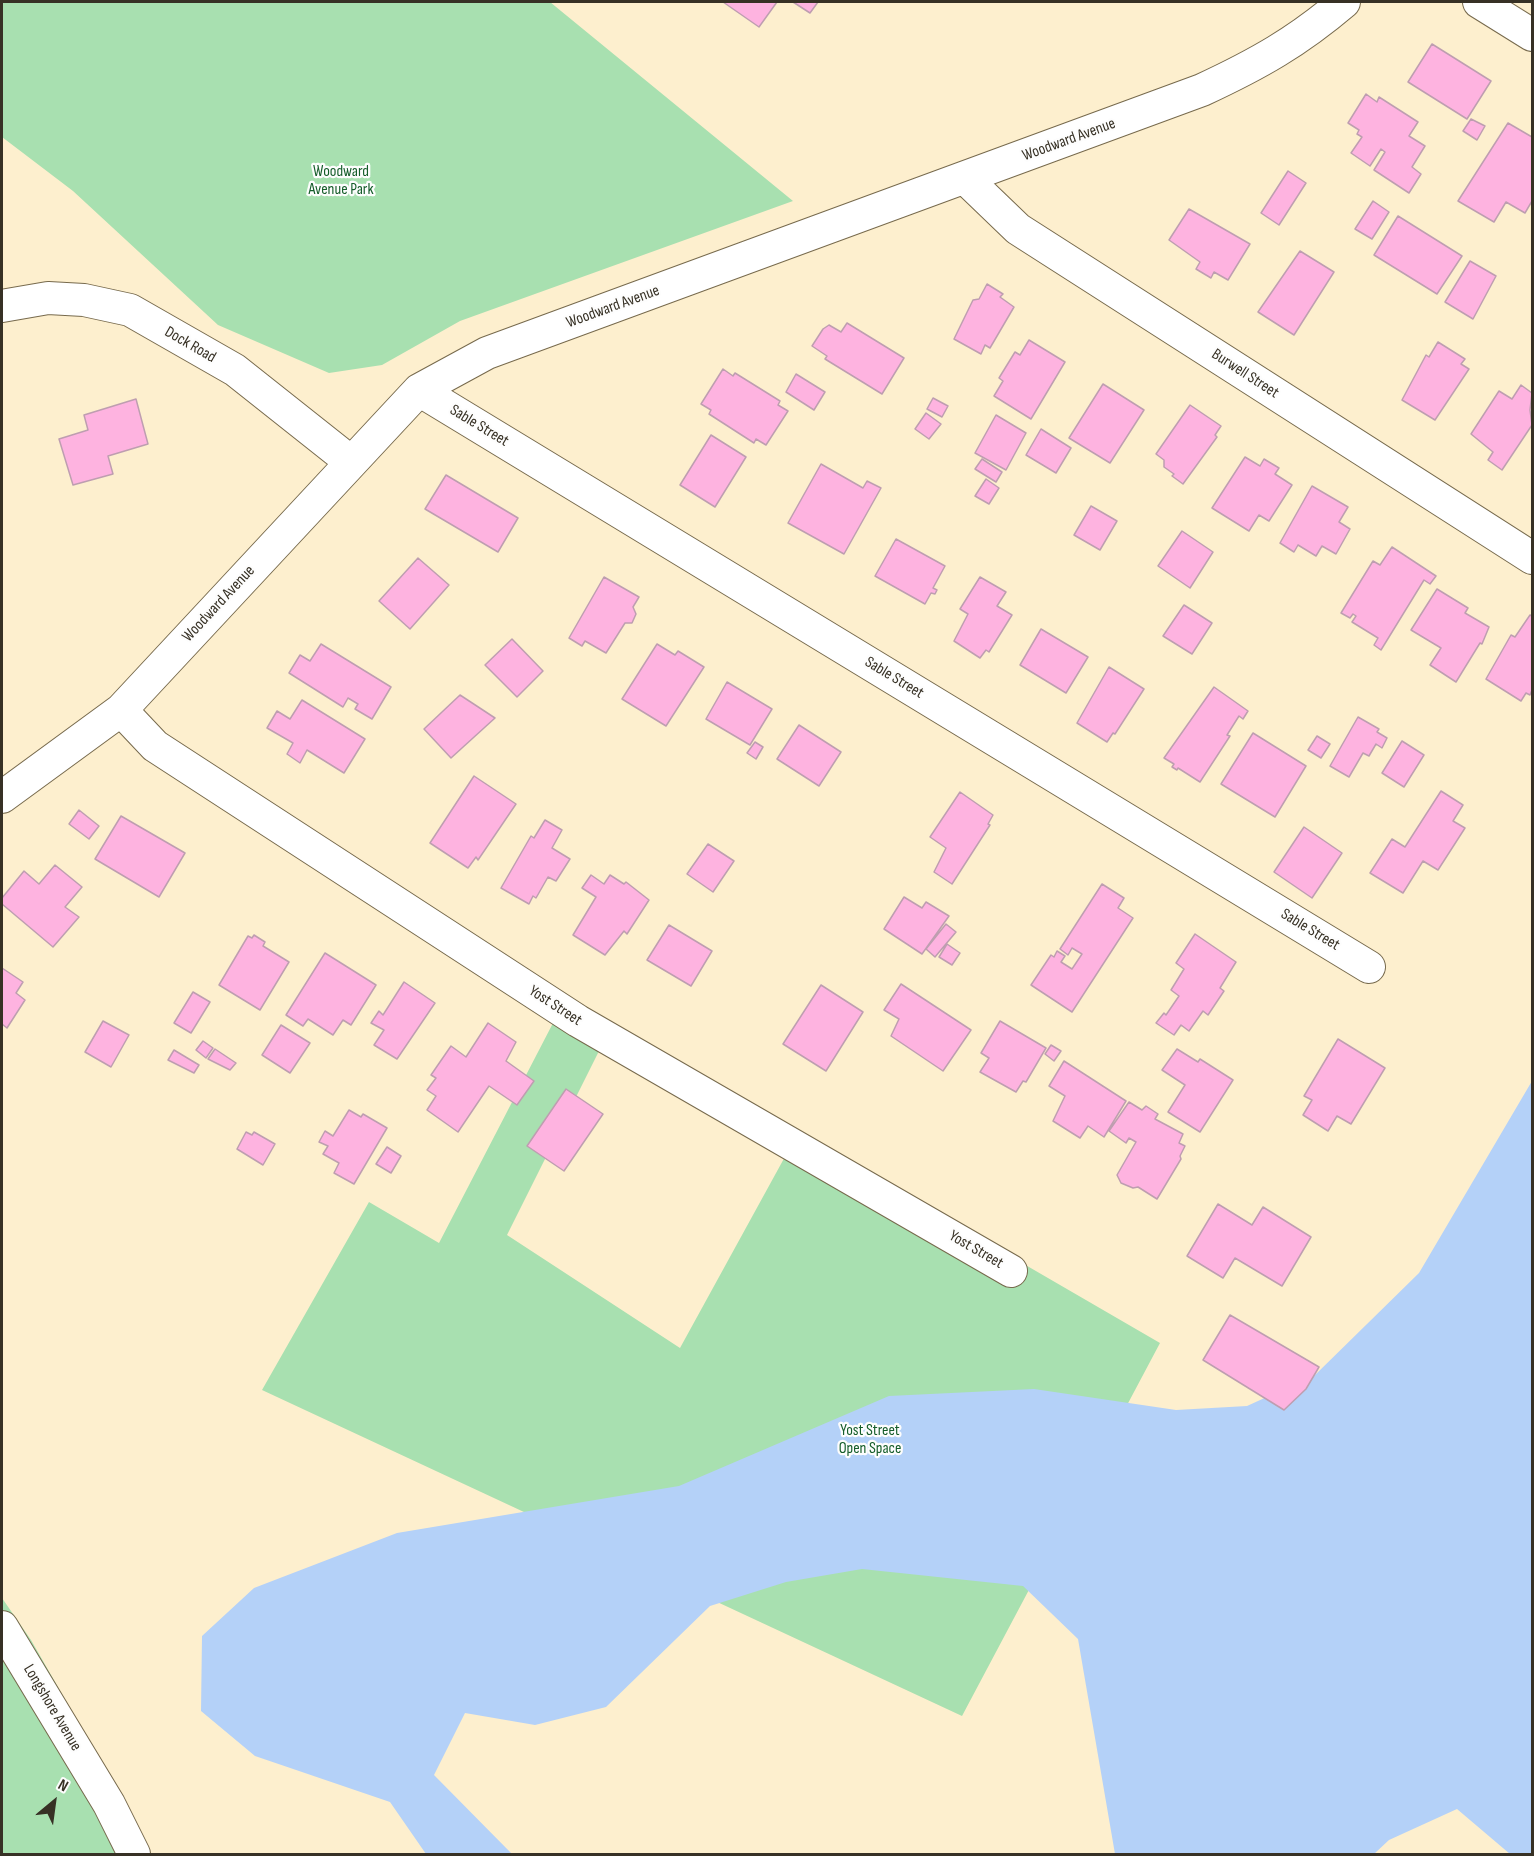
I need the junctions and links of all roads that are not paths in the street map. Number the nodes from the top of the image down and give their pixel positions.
1 (1344, 2) edge
2 (1479, 2) edge
3 (1533, 34) edge
4 (965, 178) junction
5 (2, 306) edge
6 (420, 390) junction
7 (351, 462) junction
8 (1533, 558) edge
9 (121, 710) junction
10 (2, 797) edge
11 (1369, 966) dead end
12 (1011, 1271) dead end
13 (2, 1627) edge
14 (134, 1854) edge

1 - 4 street, Woodward Avenue
2 - 3 street
4 - 6 street, Woodward Avenue
4 - 8 street, Burwell Street
5 - 7 street, Dock Road
6 - 7 street, Woodward Avenue
6 - 11 street, Sable Street
7 - 9 street, Woodward Avenue
9 - 10 street, Woodward Avenue
9 - 12 street, Yost Street
13 - 14 street, Longshore Avenue

